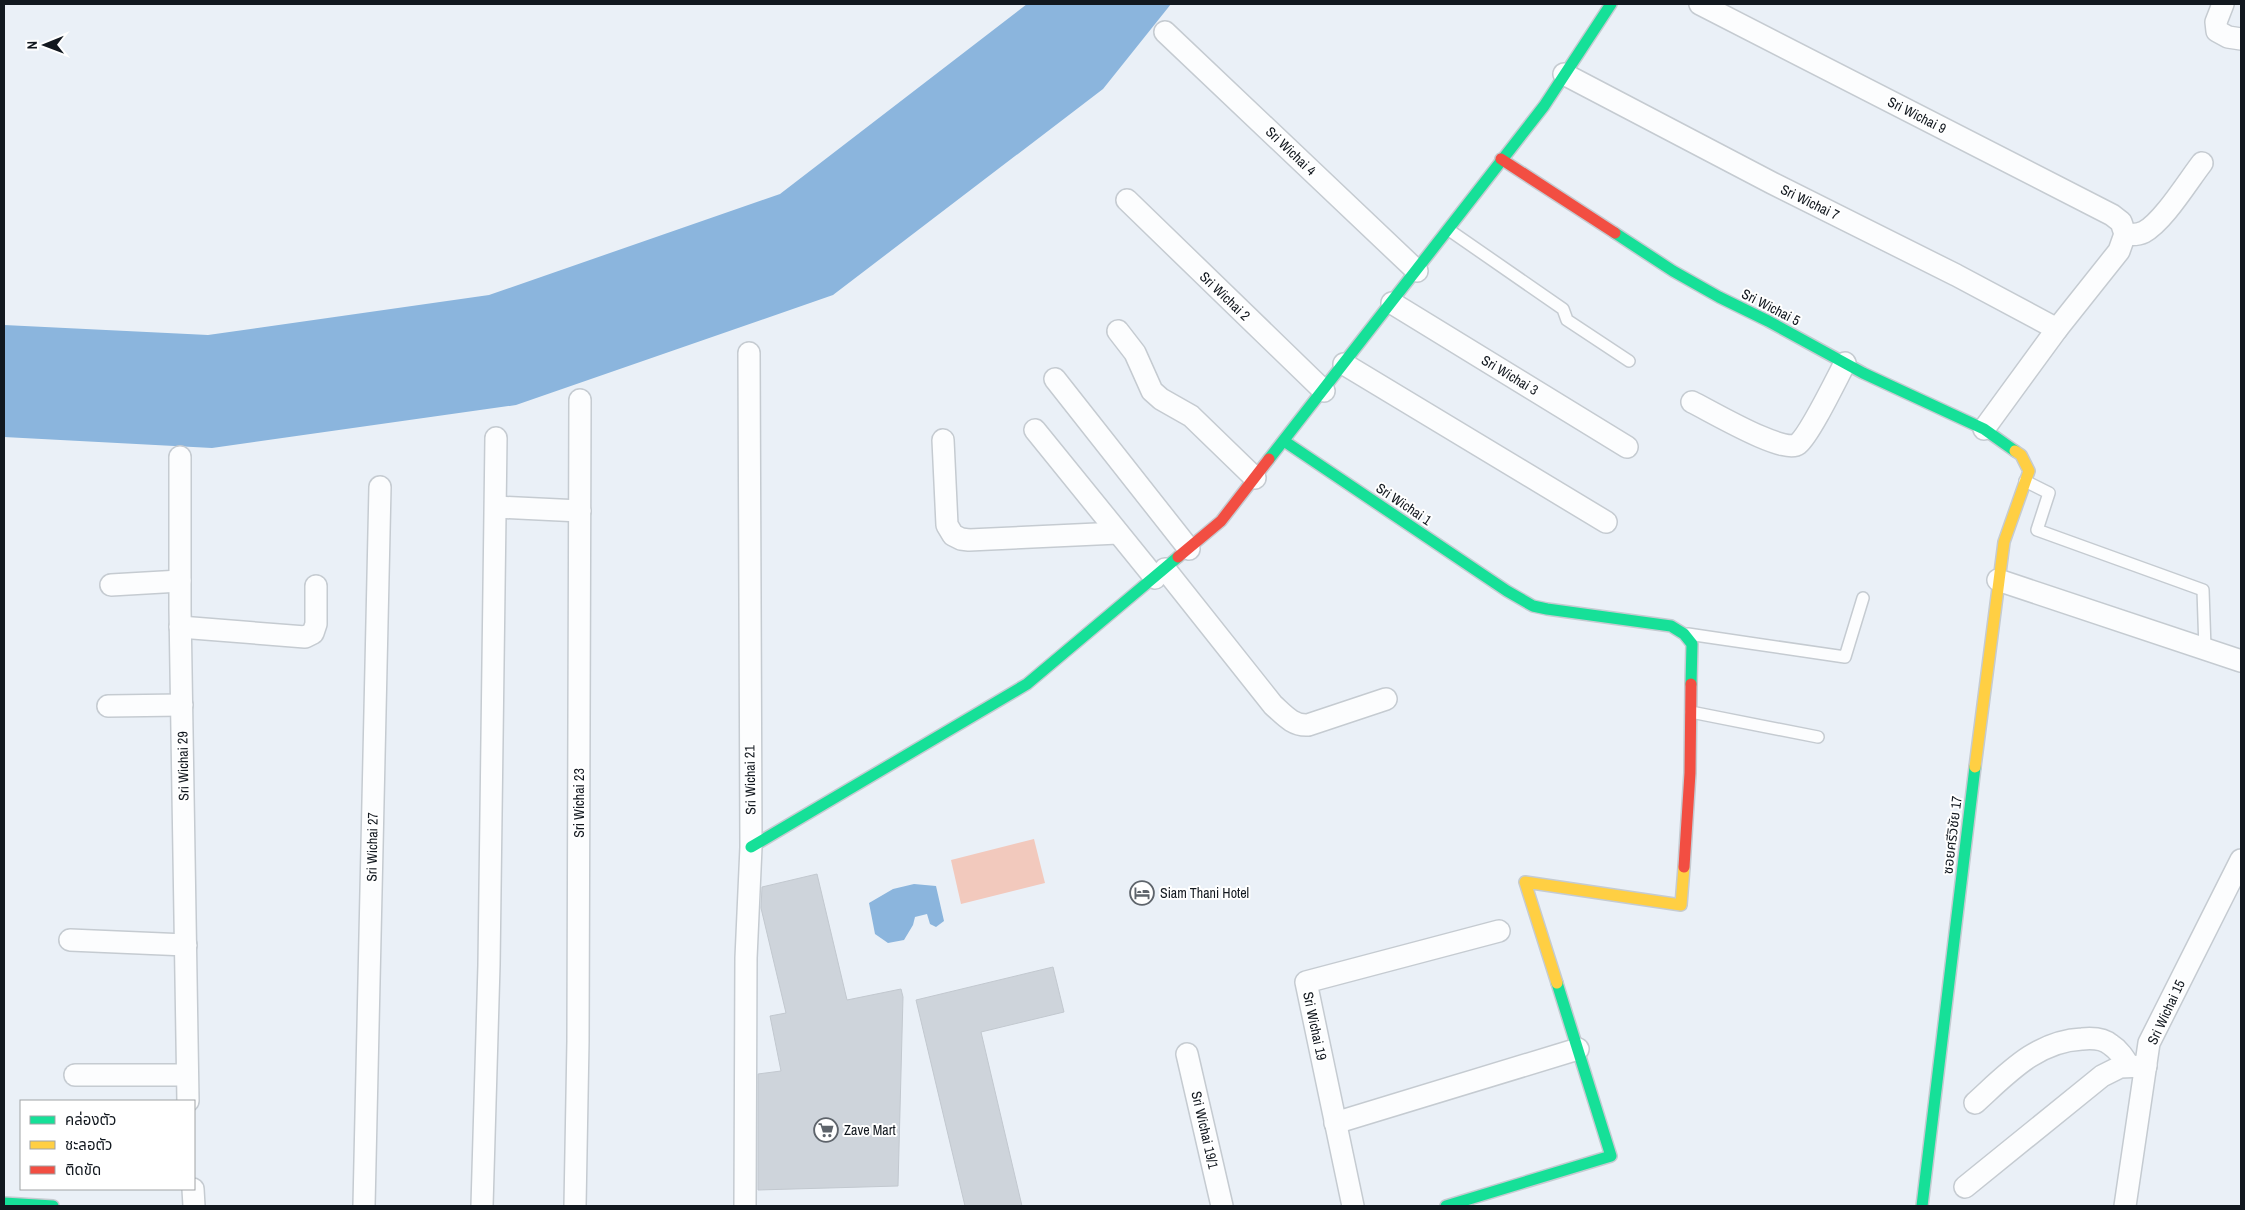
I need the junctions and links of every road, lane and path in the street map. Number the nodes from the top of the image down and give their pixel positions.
1 (1611, 4) edge
2 (1700, 4) edge
3 (2222, 4) edge
4 (1165, 32) dead end
5 (2241, 38) edge
6 (1564, 74) junction
7 (1501, 160) junction
8 (2202, 163) dead end
9 (1127, 200) dead end
10 (1450, 230) junction
11 (2125, 234) junction
12 (1417, 270) junction
13 (1392, 303) junction
14 (2057, 329) junction
15 (1118, 331) dead end
16 (749, 353) dead end
17 (1629, 361) dead end
18 (1845, 363) junction
19 (1344, 364) junction
20 (1055, 379) dead end
21 (1324, 391) junction
22 (580, 400) dead end
23 (1692, 402) dead end
24 (1984, 429) junction
25 (1035, 430) dead end
26 (496, 438) dead end
27 (943, 440) dead end
28 (1284, 441) junction
29 (1627, 447) dead end
30 (180, 457) dead end
31 (2027, 476) junction
32 (1255, 478) junction
33 (380, 487) dead end
34 (496, 507) junction
35 (580, 511) junction
36 (1606, 522) dead end
37 (1118, 534) junction
38 (1189, 549) junction
39 (1160, 574) junction
40 (1998, 580) junction
41 (180, 581) junction
42 (110, 585) dead end
43 (316, 586) dead end
44 (1863, 598) dead end
45 (180, 627) junction
46 (1684, 634) junction
47 (2205, 649) junction
48 (2241, 661) edge
49 (1386, 699) dead end
50 (182, 705) junction
51 (108, 706) dead end
52 (1691, 712) junction
53 (1818, 737) dead end
54 (751, 847) junction
55 (2241, 860) edge
56 (1498, 930) dead end
57 (70, 940) dead end
58 (186, 945) junction
59 (1578, 1049) junction
60 (1187, 1054) dead end
61 (2137, 1066) junction
62 (75, 1075) dead end
63 (187, 1075) junction
64 (188, 1100) edge
65 (1975, 1103) dead end
66 (1335, 1123) junction
67 (1965, 1187) dead end
68 (193, 1190) edge
69 (4, 1203) edge
70 (53, 1206) edge
71 (194, 1206) edge
72 (364, 1206) edge
73 (482, 1206) edge
74 (575, 1206) edge
75 (745, 1206) edge
76 (1222, 1206) edge
77 (1353, 1206) edge
78 (1446, 1206) edge
79 (1922, 1206) edge
80 (2125, 1206) edge

1 - 6 street
2 - 11 street, Sri Wichai 9
3 - 5 street
4 - 12 street, Sri Wichai 4
6 - 7 street
6 - 14 street, Sri Wichai 7
7 - 10 street
7 - 18 street, Sri Wichai 5
8 - 11 street
9 - 21 street, Sri Wichai 2
10 - 12 street
10 - 17 lane
11 - 14 street
12 - 13 street
13 - 19 street
13 - 29 street, Sri Wichai 3
14 - 24 street
15 - 32 street
16 - 54 street, Sri Wichai 21
18 - 23 street
18 - 24 street, Sri Wichai 5
19 - 21 street
19 - 36 street
20 - 38 street
21 - 28 street
22 - 35 street, Sri Wichai 23
24 - 31 street, Sri Wichai 5
25 - 37 street
26 - 34 street
27 - 37 street
28 - 32 street
28 - 46 street, Sri Wichai 1
30 - 41 street, Sri Wichai 29
31 - 40 street, ซอยศรีวิชัย 17
31 - 47 lane
32 - 38 street
33 - 72 street, Sri Wichai 27
34 - 35 street
34 - 73 street
35 - 74 street, Sri Wichai 23
37 - 39 street
38 - 39 street
39 - 49 street
39 - 54 street
40 - 47 street
40 - 79 street, ซอยศรีวิชัย 17
41 - 42 street
41 - 45 street, Sri Wichai 29
43 - 45 street
44 - 46 lane
45 - 50 street, Sri Wichai 29
46 - 52 street
47 - 48 street
50 - 51 street
50 - 58 street, Sri Wichai 29
52 - 53 lane
52 - 59 street
54 - 75 street, Sri Wichai 21
55 - 61 street, Sri Wichai 15
56 - 66 street, Sri Wichai 19
57 - 58 street
58 - 63 street, Sri Wichai 29
59 - 66 street
59 - 78 street
60 - 76 street, Sri Wichai 19/1
61 - 65 street
61 - 67 street
61 - 80 street, Sri Wichai 15
62 - 63 street
63 - 64 street, Sri Wichai 29
66 - 77 street, Sri Wichai 19
68 - 71 street
69 - 70 street

